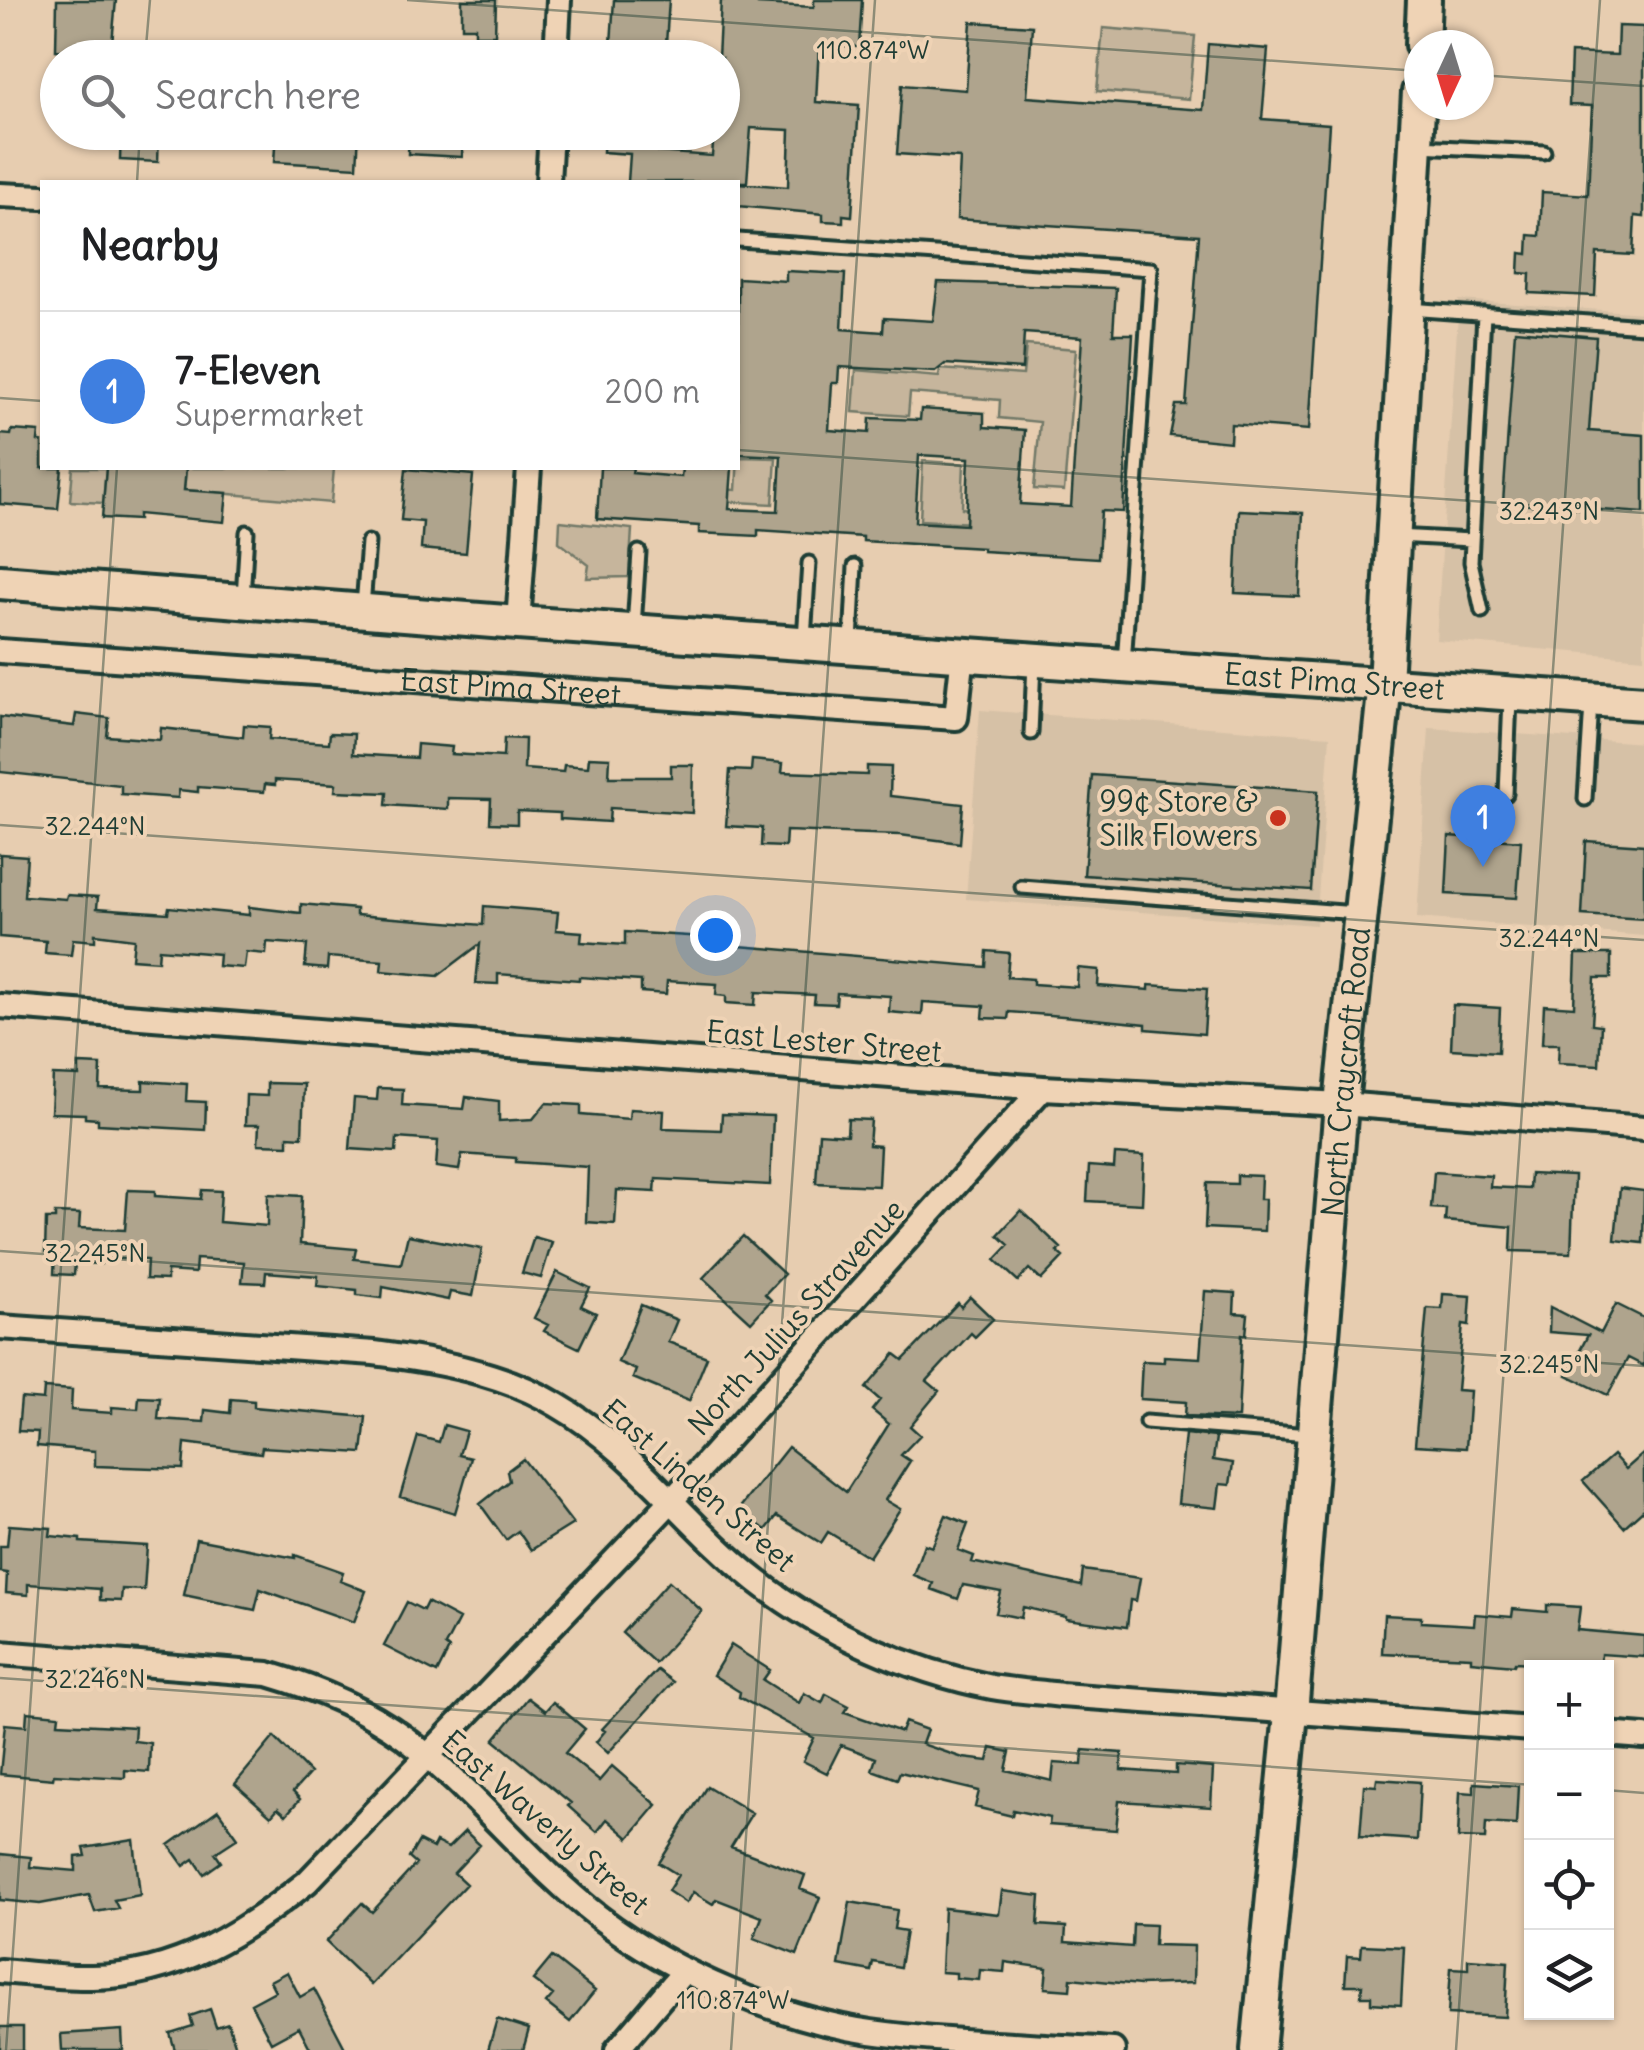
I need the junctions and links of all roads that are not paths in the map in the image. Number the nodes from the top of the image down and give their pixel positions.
1 (559, 0) edge
2 (1424, 0) edge
3 (1423, 30) edge
4 (557, 40) edge
5 (1417, 120) edge
6 (1416, 146) junction
7 (550, 150) edge
8 (1544, 152) dead end
9 (548, 180) edge
10 (0, 195) edge
11 (40, 197) edge
12 (740, 240) edge
13 (1407, 309) junction
14 (1484, 314) junction
15 (1644, 326) edge
16 (529, 470) edge
17 (247, 532) dead end
18 (1394, 536) junction
19 (1471, 540) junction
20 (368, 542) dead end
21 (639, 552) dead end
22 (809, 564) dead end
23 (855, 566) dead end
24 (0, 582) edge
25 (242, 602) junction
26 (1482, 610) dead end
27 (363, 611) junction
28 (518, 623) junction
29 (634, 631) junction
30 (803, 643) junction
31 (851, 646) junction
32 (0, 651) edge
33 (963, 653) junction
34 (1034, 658) junction
35 (1124, 665) junction
36 (1385, 683) junction
37 (1511, 693) junction
38 (1592, 699) junction
39 (1644, 703) edge
40 (1031, 734) dead end
41 (1506, 794) dead end
42 (1585, 800) dead end
43 (1022, 887) dead end
44 (1360, 913) junction
45 (0, 1006) edge
46 (1042, 1088) junction
47 (1340, 1104) junction
48 (1644, 1128) edge
49 (0, 1327) edge
50 (1146, 1422) dead end
51 (1313, 1435) junction
52 (670, 1502) junction
53 (0, 1653) edge
54 (1291, 1713) junction
55 (1524, 1728) edge
56 (1614, 1735) edge
57 (1644, 1737) edge
58 (428, 1758) junction
59 (686, 1970) junction
60 (0, 1971) edge
61 (617, 2050) edge
62 (1113, 2050) edge
63 (1258, 2050) edge

1 - 4 street
2 - 3 main road
5 - 6 main road, North Craycroft Road
6 - 8 lane
6 - 13 main road, North Craycroft Road
7 - 9 street
10 - 11 street
12 - 35 lane
13 - 14 lane
13 - 18 main road, North Craycroft Road
14 - 15 lane
14 - 19 lane
16 - 28 street
17 - 25 lane
18 - 19 lane
18 - 36 main road, North Craycroft Road
19 - 26 lane
20 - 27 lane
21 - 29 lane
22 - 30 lane
23 - 31 lane
24 - 25 main road, East Pima Street
25 - 27 main road, East Pima Street
27 - 28 main road, East Pima Street
28 - 29 main road, East Pima Street
29 - 30 main road, East Pima Street
30 - 31 main road, East Pima Street
31 - 33 main road, East Pima Street
32 - 33 street, East Pima Street
33 - 34 main road, East Pima Street
34 - 35 main road, East Pima Street
34 - 40 lane
35 - 36 main road, East Pima Street
36 - 37 main road, East Pima Street
36 - 44 main road, North Craycroft Road
37 - 38 main road, East Pima Street
37 - 41 lane
38 - 39 main road, East Pima Street
38 - 42 lane
43 - 44 lane
44 - 47 main road, North Craycroft Road
45 - 46 street, East Lester Street
46 - 47 street, East Lester Street
46 - 52 street, North Julius Stravenue
47 - 48 street, East Lester Street
47 - 51 main road, North Craycroft Road
49 - 52 street, East Linden Street
50 - 51 lane
51 - 54 main road, North Craycroft Road
52 - 54 street, East Linden Street
52 - 58 street, North Julius Stravenue
53 - 58 street, East Waverly Street
54 - 55 street, East Linden Street
54 - 63 main road, North Craycroft Road
56 - 57 street
58 - 59 street, East Waverly Street
58 - 60 street, North Julius Stravenue
59 - 61 street
59 - 62 street, East Waverly Street

